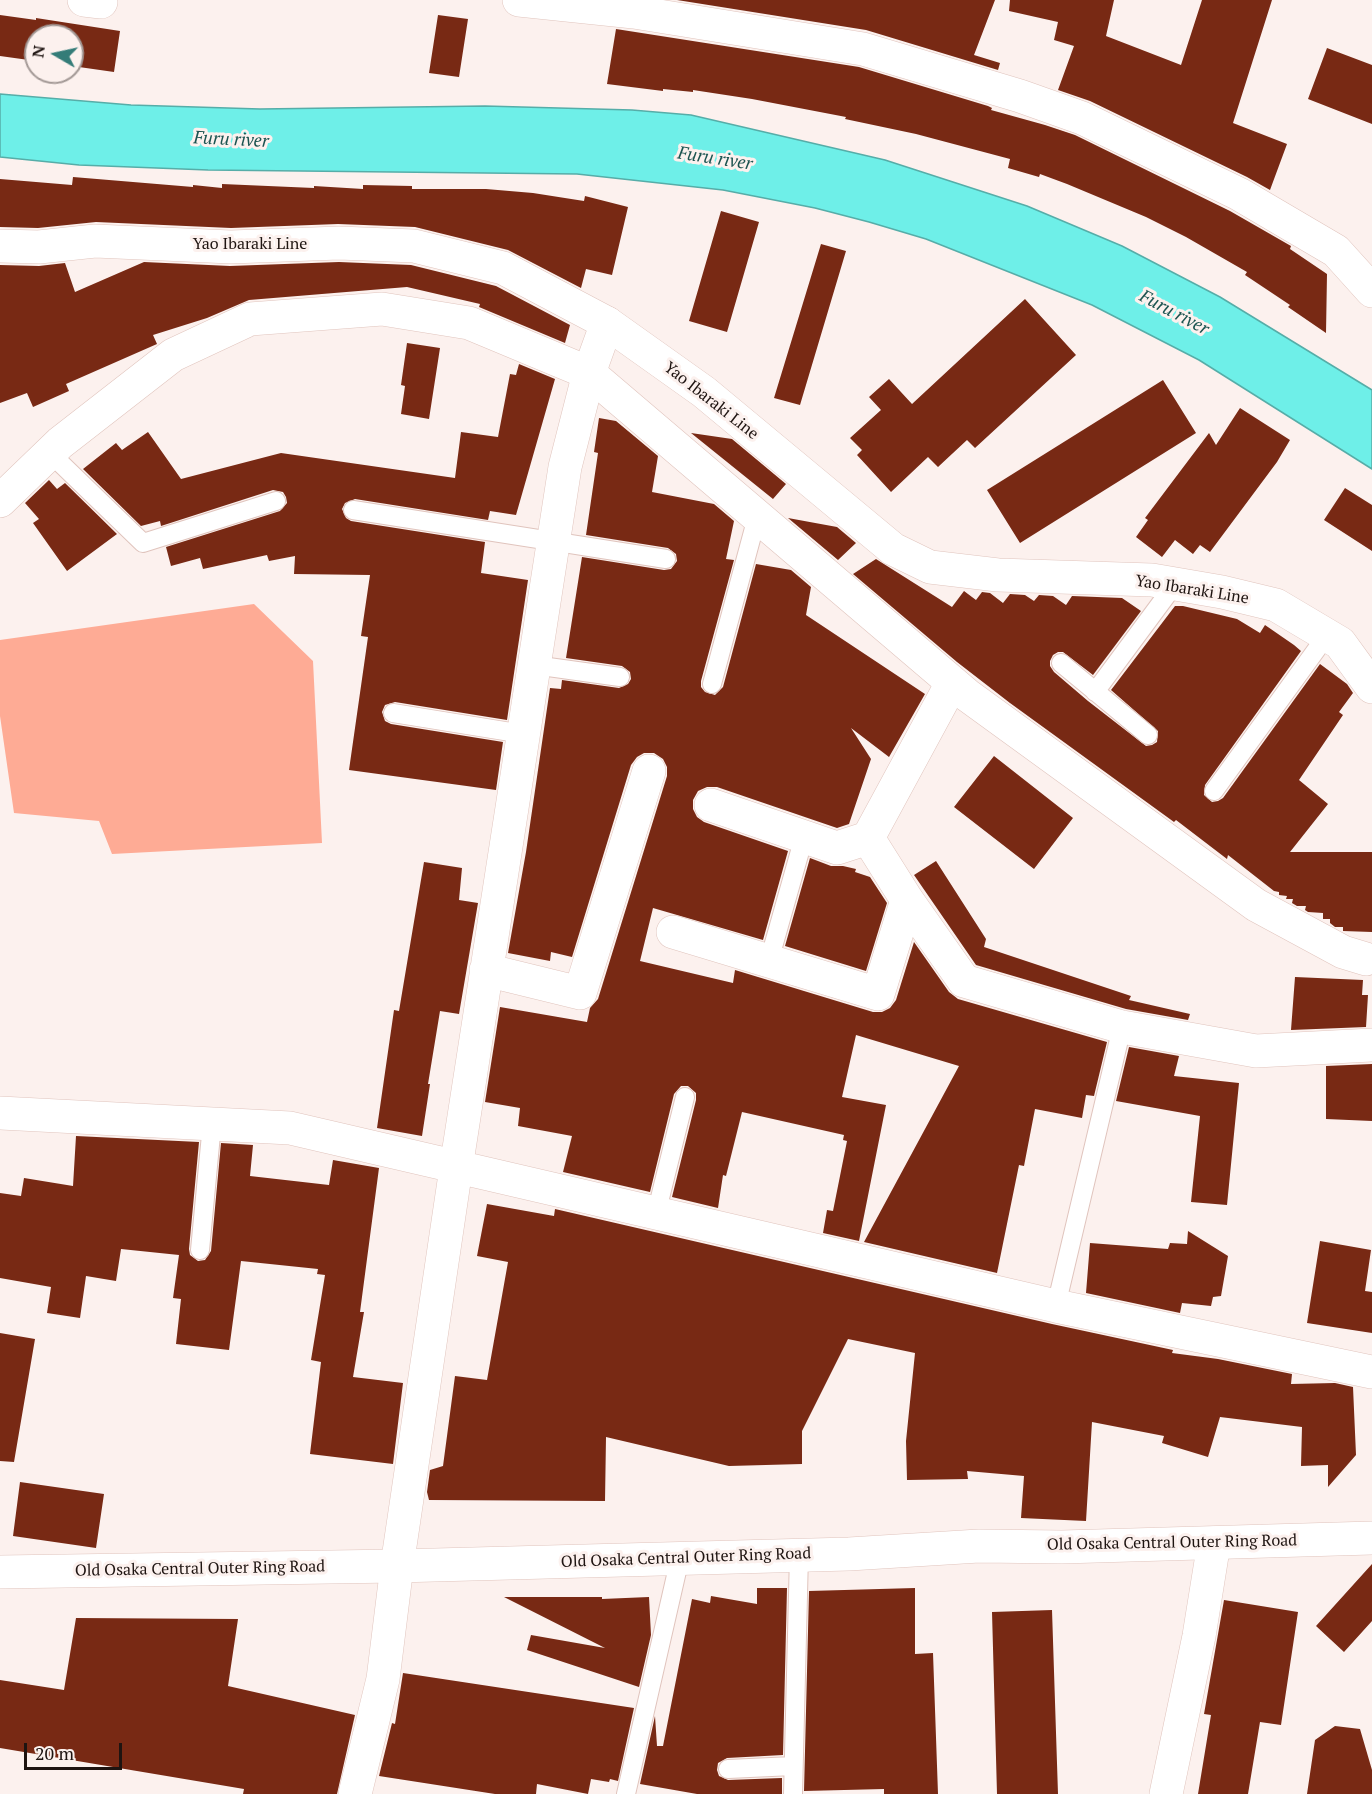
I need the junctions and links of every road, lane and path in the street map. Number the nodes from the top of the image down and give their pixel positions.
1 (519, 0) edge
2 (0, 246) edge
3 (1372, 291) edge
4 (607, 323) junction
5 (589, 373) junction
6 (50, 453) junction
7 (0, 501) edge
8 (276, 501) dead end
9 (353, 510) dead end
10 (757, 517) junction
11 (553, 541) junction
12 (666, 559) dead end
13 (1175, 584) junction
14 (1327, 635) junction
15 (1061, 663) dead end
16 (534, 665) junction
17 (620, 677) dead end
18 (952, 683) junction
19 (712, 684) dead end
20 (1372, 687) edge
21 (1095, 692) junction
22 (393, 713) dead end
23 (523, 734) junction
24 (1148, 735) dead end
25 (649, 771) dead end
26 (1214, 791) dead end
27 (711, 805) dead end
28 (804, 837) junction
29 (868, 838) junction
30 (908, 900) junction
31 (672, 932) dead end
32 (1366, 959) dead end
33 (769, 961) junction
34 (486, 970) junction
35 (1122, 1028) junction
36 (1372, 1045) edge
37 (685, 1097) dead end
38 (0, 1113) edge
39 (212, 1124) junction
40 (456, 1168) junction
41 (656, 1214) junction
42 (200, 1250) dead end
43 (1056, 1306) junction
44 (1372, 1372) edge
45 (1372, 1538) edge
46 (1214, 1543) junction
47 (799, 1555) junction
48 (680, 1558) junction
49 (397, 1566) junction
50 (0, 1572) edge
51 (793, 1766) junction
52 (728, 1769) dead end
53 (355, 1794) edge
54 (626, 1794) edge
55 (793, 1794) edge
56 (1166, 1794) edge

1 - 3 street
2 - 4 street, Yao Ibaraki Line
4 - 5 street
4 - 13 street, Yao Ibaraki Line
5 - 6 street
5 - 10 street
5 - 11 street
6 - 7 street
6 - 8 lane
9 - 11 lane
10 - 18 street
10 - 19 lane
11 - 12 lane
11 - 16 street
13 - 14 street, Yao Ibaraki Line
13 - 21 lane
14 - 20 street, Yao Ibaraki Line
14 - 26 lane
15 - 21 lane
16 - 17 lane
16 - 23 street
18 - 29 street
18 - 32 street
21 - 24 lane
22 - 23 lane
23 - 34 street
25 - 34 street
27 - 28 street
28 - 29 street
28 - 33 lane
29 - 30 street
30 - 33 street
30 - 35 street
31 - 33 street
34 - 40 street
35 - 36 street
35 - 43 lane
37 - 41 lane
38 - 39 street
39 - 40 street
39 - 42 lane
40 - 41 street
40 - 49 street
41 - 43 street
43 - 44 street
45 - 46 street, Old Osaka Central Outer Ring Road
46 - 47 street, Old Osaka Central Outer Ring Road
46 - 56 street
47 - 48 street, Old Osaka Central Outer Ring Road
47 - 51 lane
48 - 49 street, Old Osaka Central Outer Ring Road
48 - 54 lane
49 - 50 street, Old Osaka Central Outer Ring Road
49 - 53 street
51 - 52 lane
51 - 55 lane

